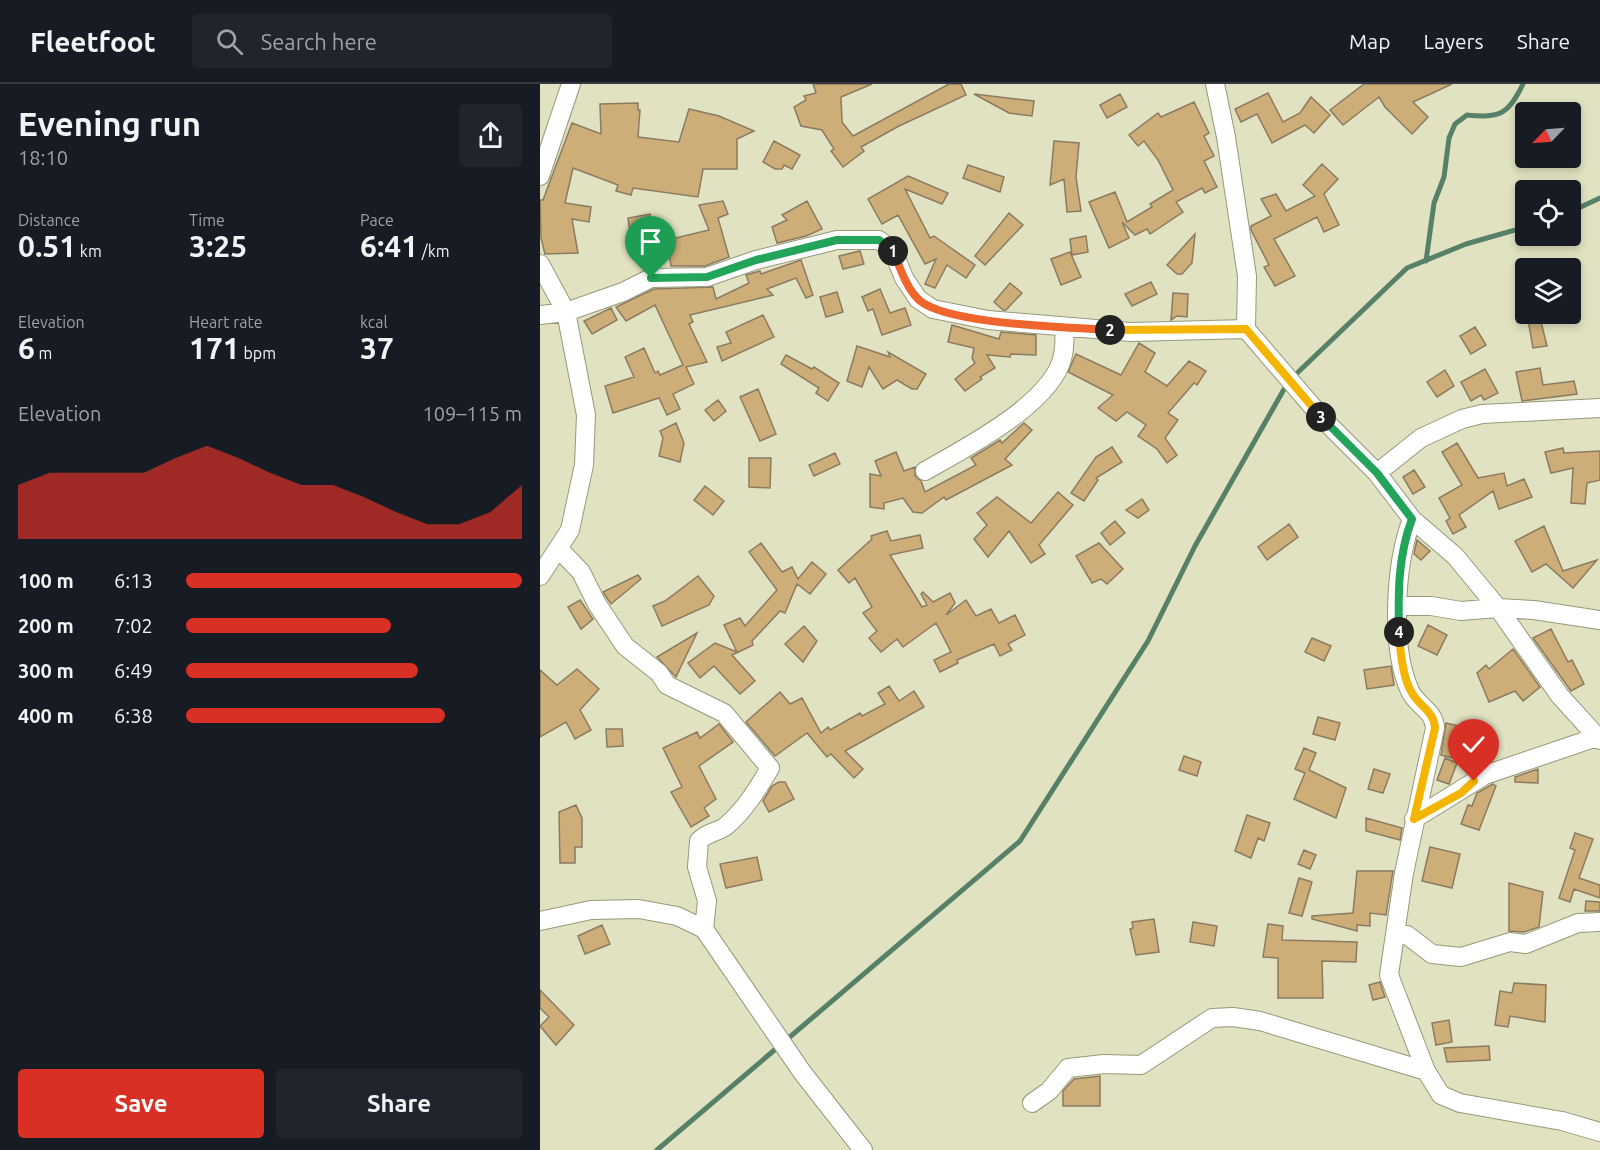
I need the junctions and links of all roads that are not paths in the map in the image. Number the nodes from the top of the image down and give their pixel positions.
1 (571, 84) edge
2 (1215, 84) edge
3 (540, 176) edge
4 (540, 264) edge
5 (566, 312) junction
6 (540, 315) edge
7 (1065, 327) junction
8 (1246, 329) junction
9 (1600, 408) edge
10 (925, 471) dead end
11 (1377, 473) junction
12 (1412, 519) junction
13 (558, 548) junction
14 (540, 576) edge
15 (1397, 606) junction
16 (1498, 608) junction
17 (1600, 620) edge
18 (1598, 739) edge
19 (1414, 819) junction
20 (540, 921) edge
21 (1600, 922) edge
22 (704, 929) junction
23 (1395, 935) junction
24 (1426, 1071) junction
25 (1032, 1103) dead end
26 (1600, 1132) edge
27 (863, 1150) edge

1 - 3 street
2 - 8 street
4 - 5 street
5 - 6 street
5 - 7 street
5 - 13 street
7 - 8 street
7 - 10 street
8 - 11 street
9 - 11 street
11 - 12 street
12 - 15 street
12 - 16 street
13 - 14 street
13 - 22 street
15 - 16 street
15 - 19 street
16 - 17 street
16 - 18 street
18 - 19 street
19 - 23 street
20 - 22 street
21 - 23 street
22 - 27 street
23 - 24 street
24 - 25 street
24 - 26 street

